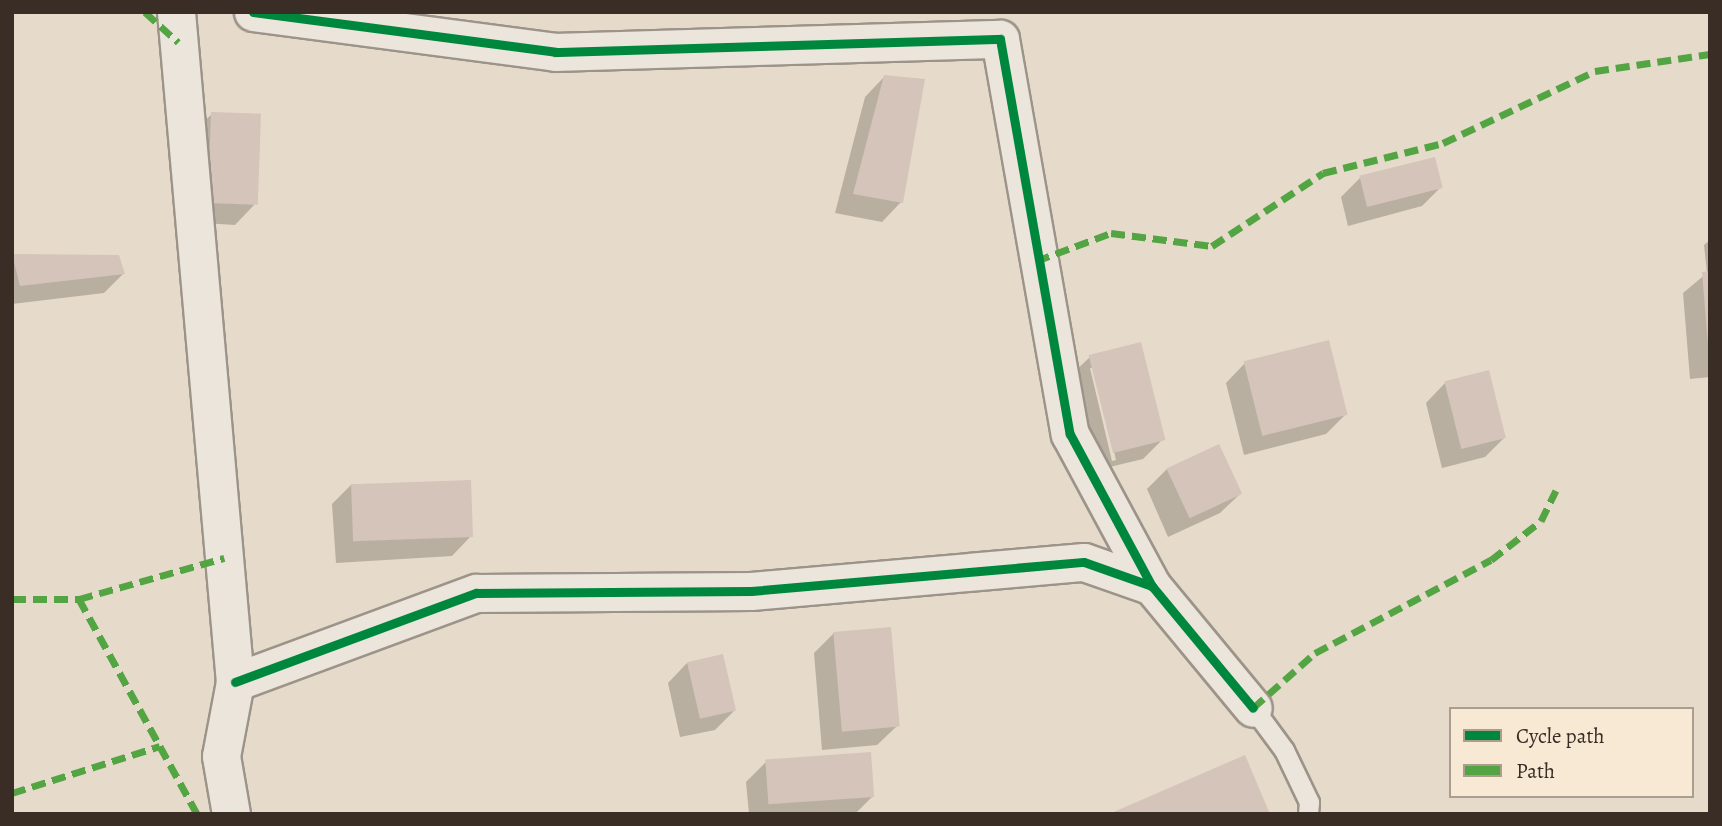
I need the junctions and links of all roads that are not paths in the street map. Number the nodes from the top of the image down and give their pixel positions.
1 (176, 12) edge
2 (253, 12) edge
3 (367, 20) edge
4 (1152, 586) junction
5 (235, 682) junction
6 (1253, 708) joint
7 (231, 814) edge
8 (1308, 814) edge

1 - 5 street
2 - 3 street
3 - 4 street
4 - 5 street
4 - 6 street
5 - 7 street
6 - 8 lane

